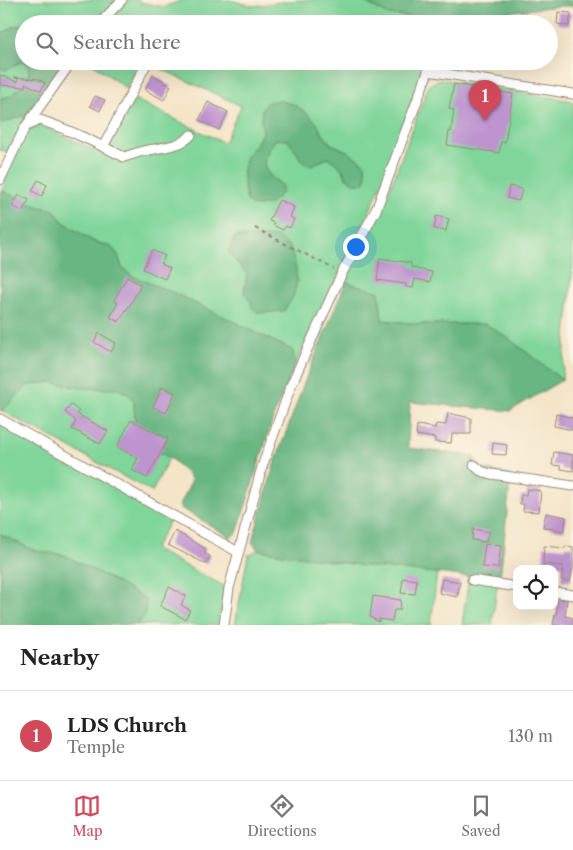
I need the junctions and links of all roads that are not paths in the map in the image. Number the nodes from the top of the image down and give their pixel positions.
1 (122, 0) edge
2 (108, 15) edge
3 (66, 70) edge
4 (143, 70) edge
5 (428, 71) joint
6 (573, 94) edge
7 (25, 127) junction
8 (191, 135) dead end
9 (103, 147) junction
10 (2, 168) edge
11 (0, 180) edge
12 (0, 419) edge
13 (474, 465) dead end
14 (573, 486) edge
15 (238, 552) junction
16 (472, 580) dead end
17 (513, 586) edge
18 (558, 593) edge
19 (573, 595) edge
20 (224, 625) edge

1 - 2 street
3 - 7 street
4 - 9 street
5 - 6 street
5 - 15 street
7 - 9 street
7 - 10 street
8 - 9 street
10 - 11 street
12 - 15 street
13 - 14 street
15 - 20 street
16 - 17 street
18 - 19 street

